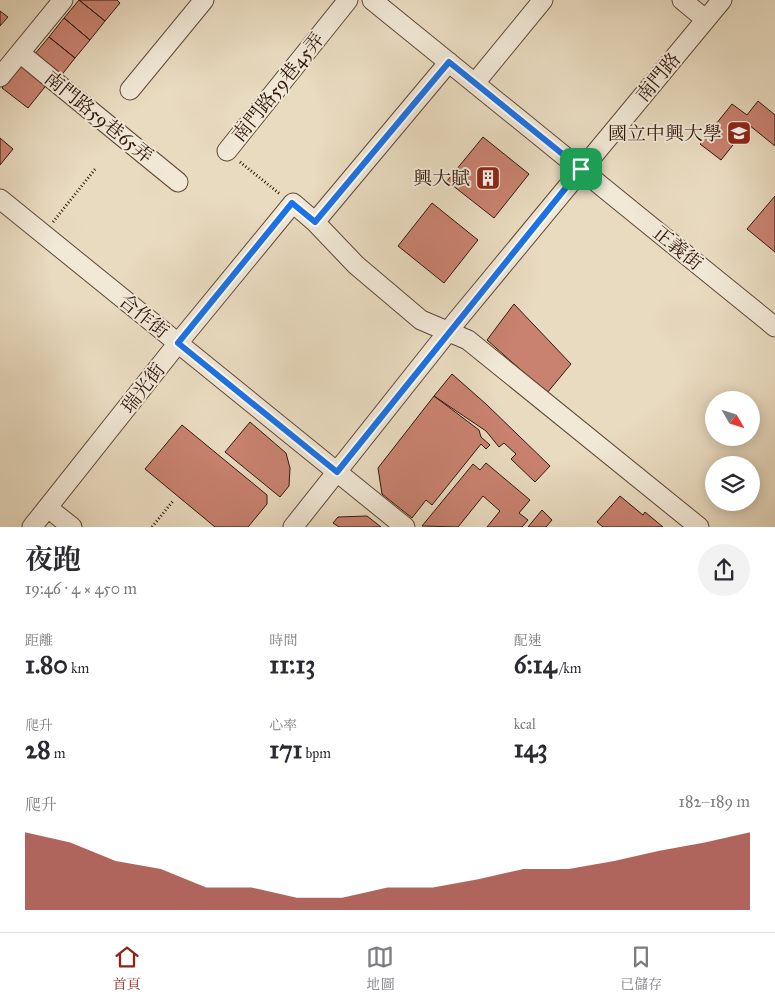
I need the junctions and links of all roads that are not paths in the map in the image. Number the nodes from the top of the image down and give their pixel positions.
1 (204, 0) edge
2 (348, 0) edge
3 (543, 0) edge
4 (682, 0) edge
5 (722, 0) edge
6 (375, 1) edge
7 (53, 3) edge
8 (706, 20) junction
9 (20, 53) junction
10 (449, 62) junction
11 (0, 77) edge
12 (475, 83) junction
13 (130, 90) dead end
14 (227, 151) road end
15 (581, 169) junction
16 (178, 182) dead end
17 (0, 199) edge
18 (315, 222) junction
19 (775, 326) edge
20 (449, 332) junction
21 (178, 343) junction
22 (337, 472) junction
23 (48, 508) junction
24 (32, 527) edge
25 (72, 527) edge
26 (293, 527) edge
27 (404, 527) edge
28 (699, 527) edge

1 - 13 street
2 - 14 street, 南門路59巷45弄
3 - 12 street
4 - 8 street
5 - 8 street, 南門路
6 - 10 street, 正義街
7 - 9 street
8 - 15 street, 南門路
9 - 11 street
9 - 16 street, 南門路59巷65弄
10 - 12 street, 正義街
10 - 18 street
12 - 15 street, 正義街
15 - 19 street, 正義街
15 - 20 street, 南門路
17 - 21 street, 合作街
18 - 20 street
18 - 21 street, 瑞光街
20 - 22 street, 南門路
20 - 28 street
21 - 22 street, 合作街
21 - 23 street, 瑞光街
22 - 26 street, 南門路
22 - 27 street, 合作街
23 - 24 street, 瑞光街
23 - 25 street

